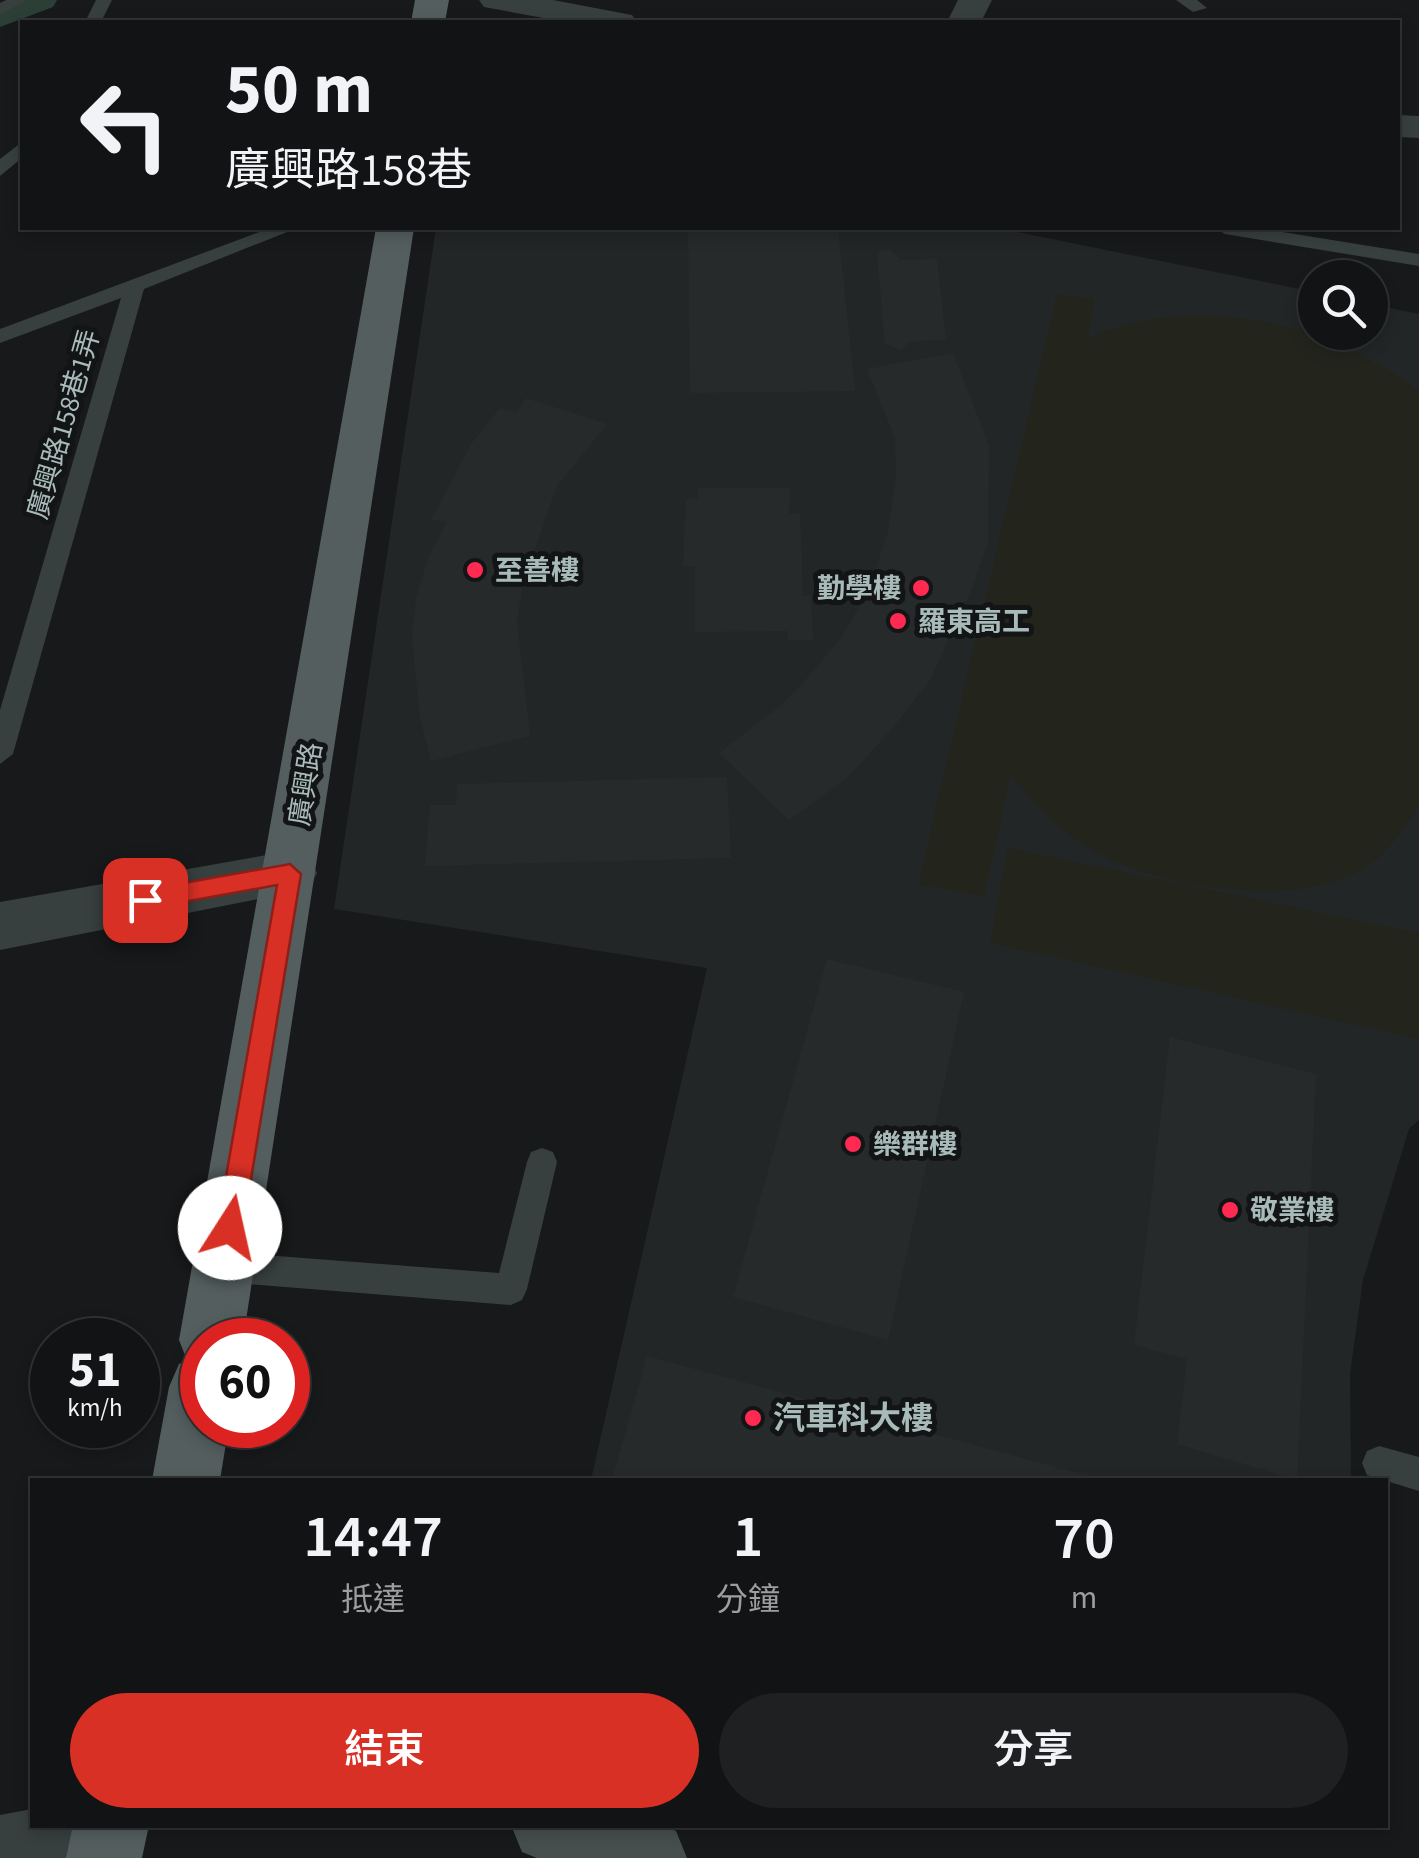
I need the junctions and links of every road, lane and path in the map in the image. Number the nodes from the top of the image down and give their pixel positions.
1 (19, 0) edge
2 (496, 0) edge
3 (0, 10) edge
4 (609, 20) edge
5 (20, 147) edge
6 (0, 170) edge
7 (283, 230) edge
8 (394, 230) edge
9 (1237, 230) edge
10 (1419, 260) edge
11 (135, 284) junction
12 (0, 336) edge
13 (0, 754) edge
14 (290, 874) junction
15 (0, 926) edge
16 (542, 1162) dead end
17 (224, 1268) junction
18 (215, 1318) edge
19 (191, 1448) edge
20 (1379, 1463) dead end
21 (1419, 1474) edge
22 (186, 1478) edge
23 (557, 1828) edge
24 (108, 1838) edge
25 (0, 1853) edge
26 (650, 1858) edge

1 - 3 lane
2 - 4 street
5 - 6 lane
7 - 11 lane
8 - 14 main road, 廣興路
9 - 10 lane
11 - 12 lane
11 - 13 lane, 廣興路158巷1弄
14 - 15 street
14 - 17 main road, 廣興路
16 - 17 lane
17 - 18 main road, 廣興路
19 - 22 main road
20 - 21 lane
23 - 26 street
24 - 25 street

